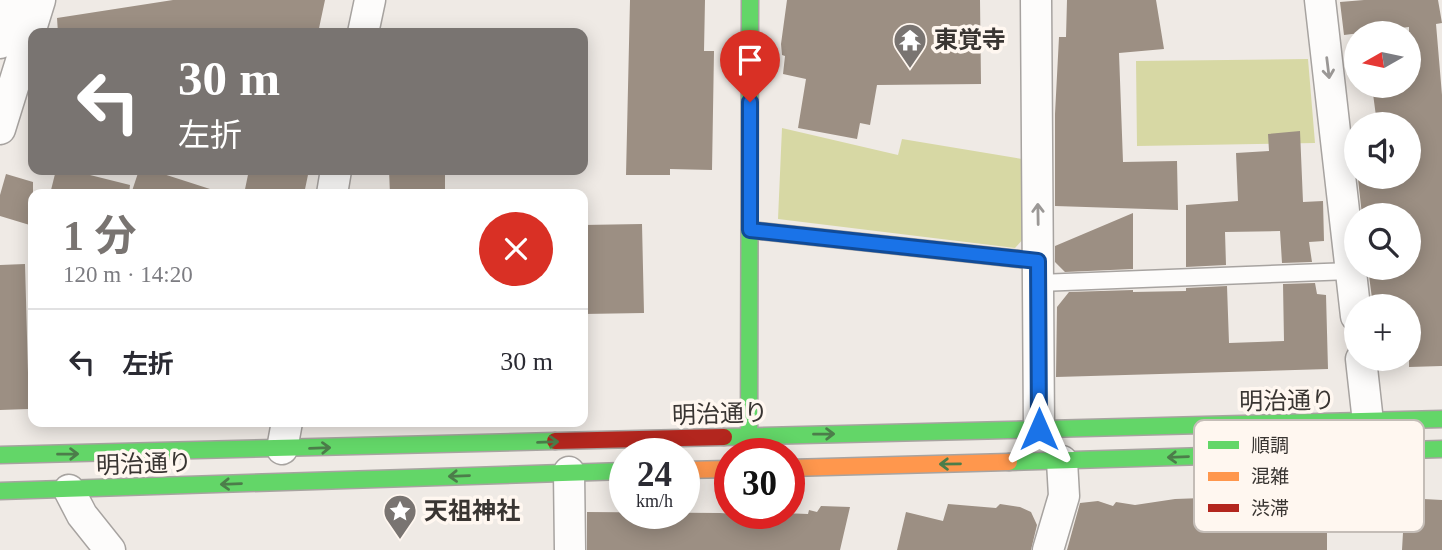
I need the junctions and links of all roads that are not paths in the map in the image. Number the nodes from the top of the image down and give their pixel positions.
1 (13, 0) edge
2 (40, 0) edge
3 (370, 0) edge
4 (750, 0) edge
5 (1036, 0) edge
6 (1320, 0) edge
7 (31, 28) edge
8 (364, 28) edge
9 (28, 39) edge
10 (0, 43) edge
11 (0, 129) edge
12 (1344, 210) edge
13 (750, 230) junction
14 (1344, 271) edge
15 (1039, 272) junction
16 (1362, 371) edge
17 (1442, 419) edge
18 (1368, 420) edge
19 (1417, 420) edge
20 (1194, 426) edge
21 (1039, 429) junction
22 (284, 436) edge
23 (748, 436) junction
24 (1442, 449) edge
25 (1424, 450) edge
26 (0, 455) edge
27 (1194, 457) edge
28 (1062, 461) junction
29 (805, 468) edge
30 (609, 471) edge
31 (569, 472) junction
32 (69, 490) junction
33 (0, 491) edge
34 (110, 550) edge
35 (570, 550) edge
36 (1048, 550) edge

1 - 10 street
2 - 7 street
3 - 8 street
4 - 13 main road
15 -> 5 street
6 -> 12 street
9 - 11 street
13 - 15 lane
13 - 23 main road
14 - 15 lane
15 - 21 street
16 - 18 street
17 - 19 main road, 明治通り
20 - 21 main road, 明治通り
23 -> 21 main road, 明治通り
22 -> 23 main road, 明治通り
26 -> 22 main road, 明治通り
24 -> 25 main road
27 -> 28 main road
28 -> 29 main road
28 - 36 street
30 - 31 main road, 明治通り
31 -> 32 main road, 明治通り
31 - 35 street
32 - 33 main road, 明治通り
32 - 34 street

